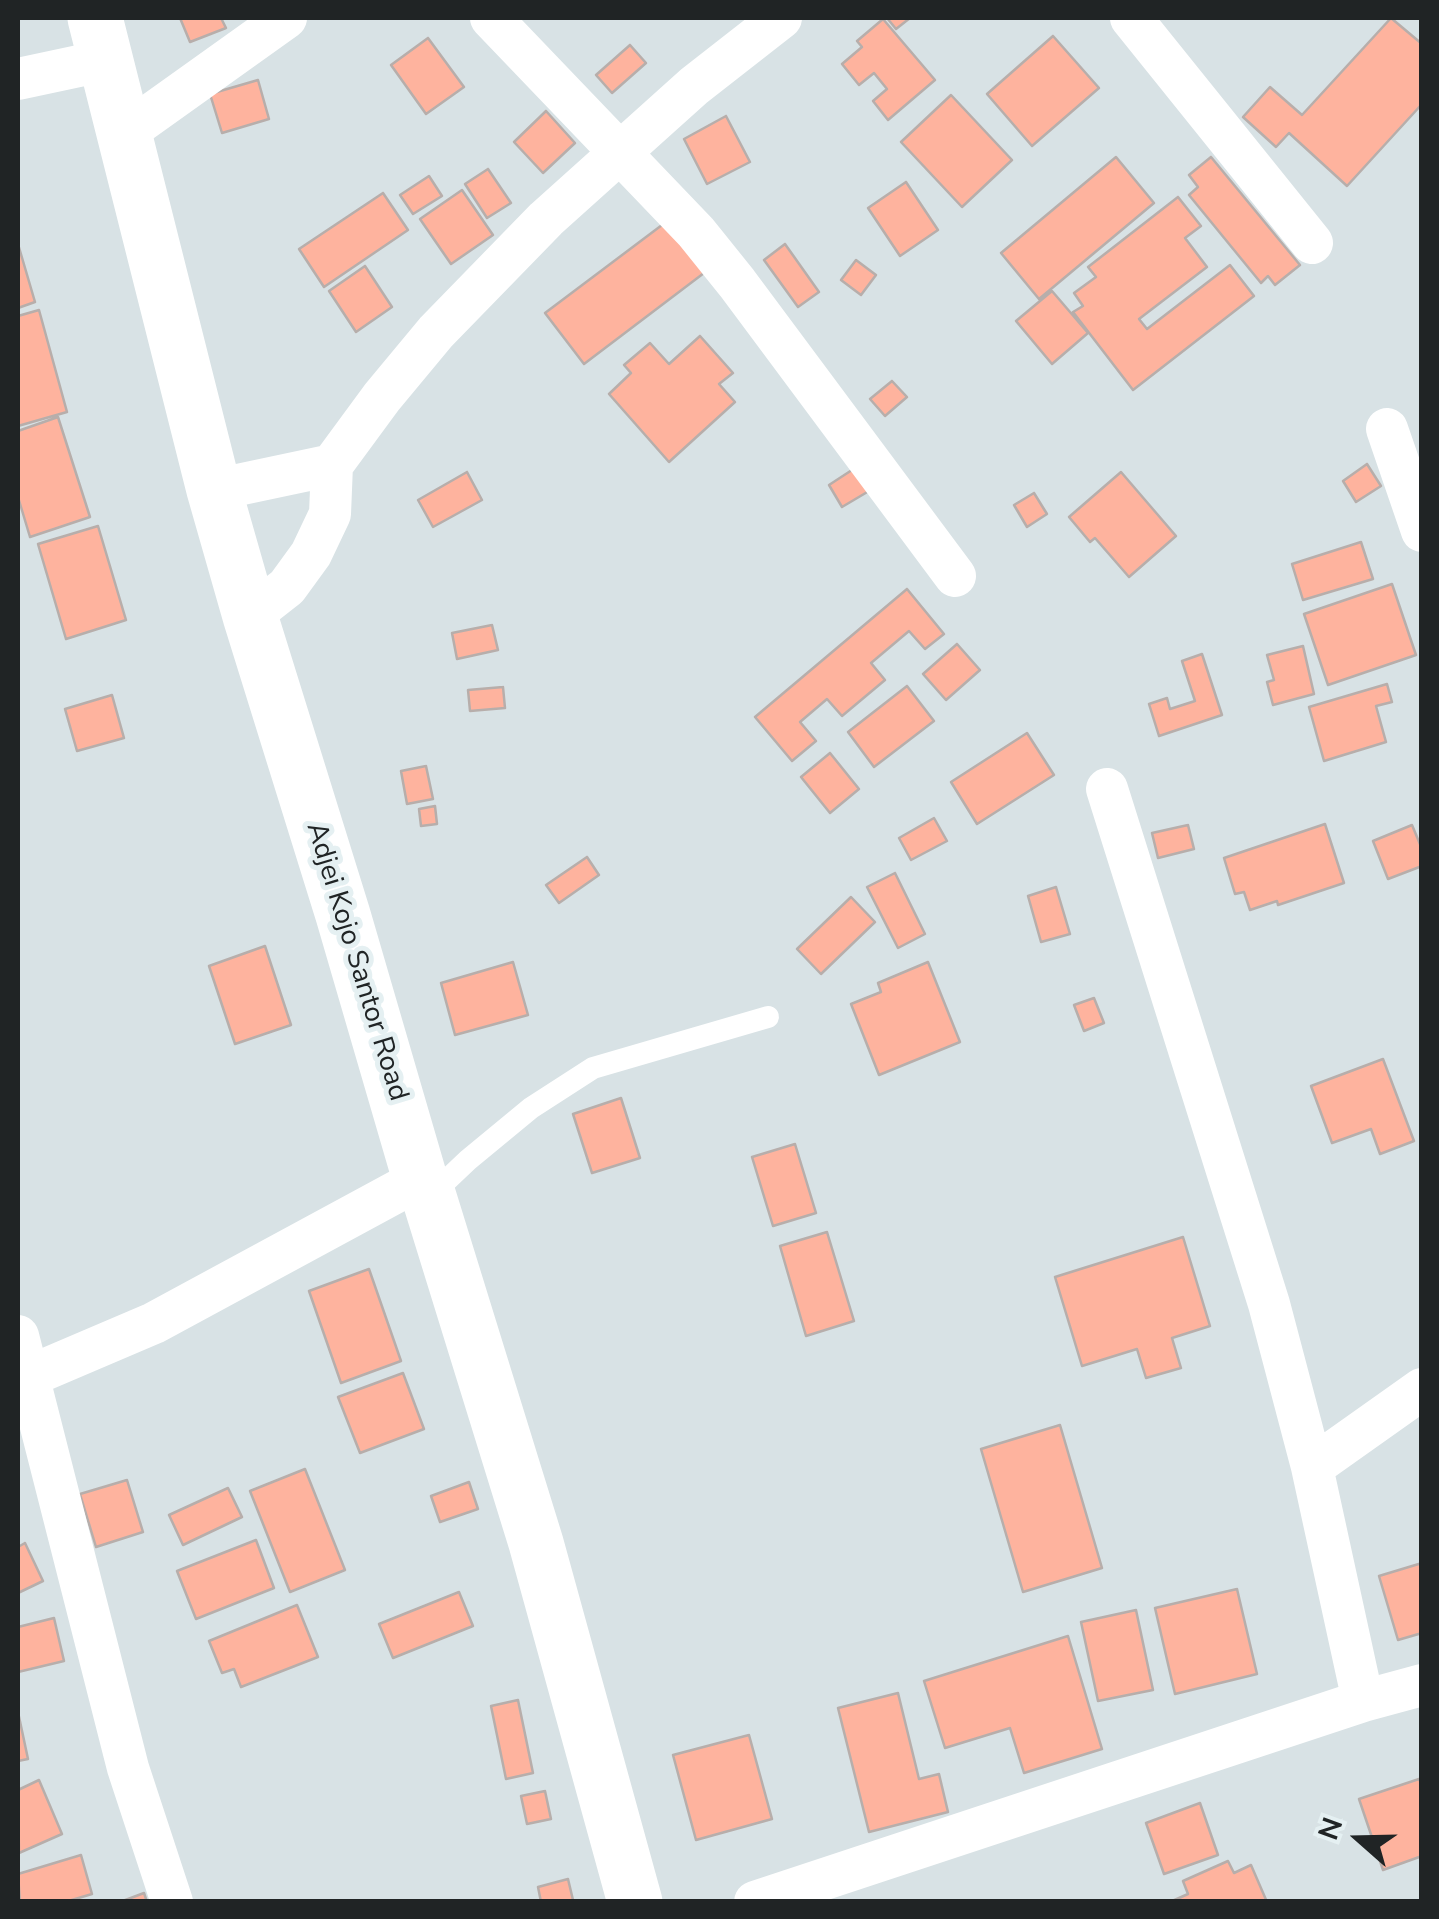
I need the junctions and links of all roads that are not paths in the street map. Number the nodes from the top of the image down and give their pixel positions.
1 (491, 18) edge
2 (781, 18) edge
3 (1132, 18) edge
4 (281, 19) edge
5 (101, 39) edge
6 (18, 79) edge
7 (125, 133) junction
8 (621, 153) junction
9 (1312, 243) dead end
10 (1387, 429) dead end
11 (332, 466) junction
12 (214, 490) junction
13 (1422, 531) edge
14 (954, 576) dead end
15 (250, 616) junction
16 (1107, 789) dead end
17 (768, 1017) dead end
18 (424, 1188) junction
19 (21, 1364) edge
20 (1422, 1389) edge
21 (1312, 1467) junction
22 (1422, 1685) edge
23 (1363, 1701) junction
24 (172, 1902) edge
25 (635, 1902) edge
26 (755, 1902) edge

1 - 8 street
2 - 8 street
3 - 9 street
4 - 7 street
5 - 6 street
5 - 7 street, Adjei Kojo Santor Road
7 - 12 street, Adjei Kojo Santor Road
8 - 11 street
8 - 14 street
10 - 13 street
11 - 12 street
11 - 15 street
12 - 15 street, Adjei Kojo Santor Road
15 - 18 street, Adjei Kojo Santor Road
16 - 21 street
17 - 18 lane
18 - 19 street
18 - 25 street, Adjei Kojo Santor Road
19 - 24 street
20 - 21 street
21 - 23 street
22 - 23 street
23 - 26 street

